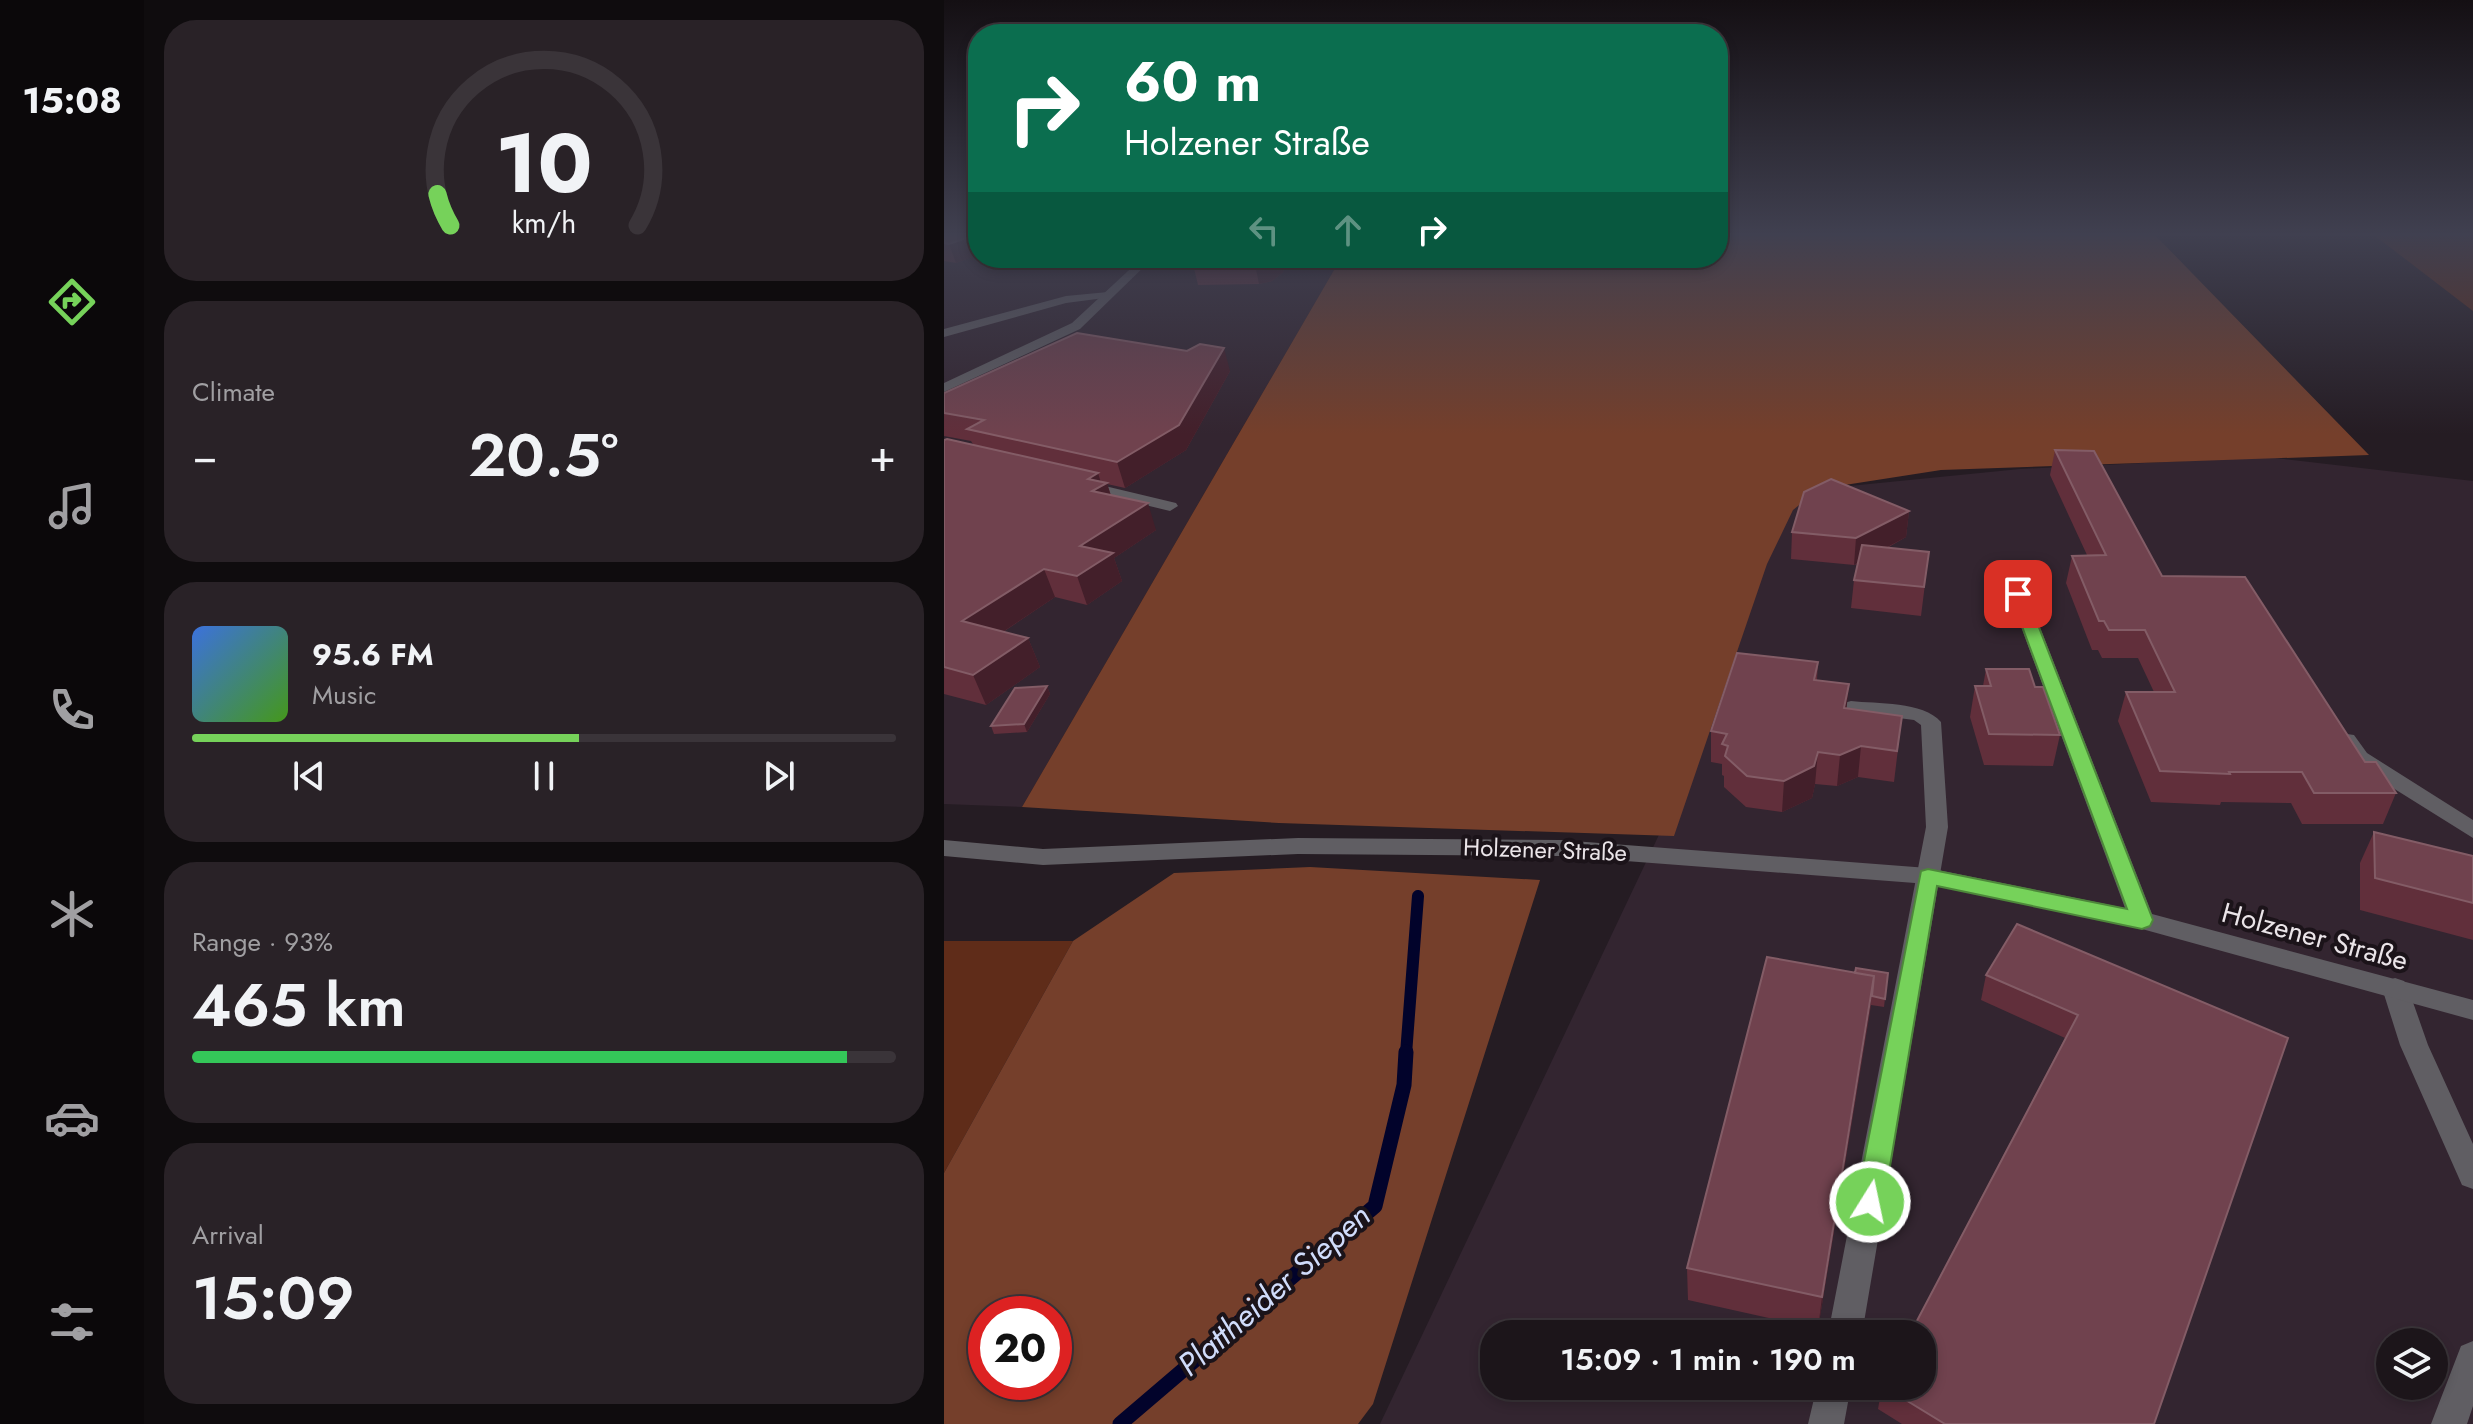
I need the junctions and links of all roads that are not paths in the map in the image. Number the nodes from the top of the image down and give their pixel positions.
1 (1055, 301) edge
2 (1101, 301) edge
3 (944, 333) edge
4 (944, 388) edge
5 (1065, 482) edge
6 (1170, 506) dead end
7 (2018, 594) dead end
8 (1851, 707) edge
9 (2338, 726) edge
10 (2473, 830) edge
11 (944, 848) edge
12 (1928, 876) junction
13 (2142, 920) junction
14 (2395, 988) junction
15 (2473, 1010) edge
16 (2473, 1176) edge
17 (1848, 1320) edge
18 (2473, 1358) edge
19 (1831, 1400) edge
20 (1826, 1424) edge
21 (2449, 1424) edge

1 - 3 street
2 - 4 street
5 - 6 street
7 - 13 street
8 - 12 street
9 - 10 street
11 - 12 street, Holzener Straße
12 - 13 street, Holzener Straße
12 - 17 street
13 - 14 street, Holzener Straße
14 - 15 street, Holzener Straße
14 - 16 street
18 - 21 street
19 - 20 street

